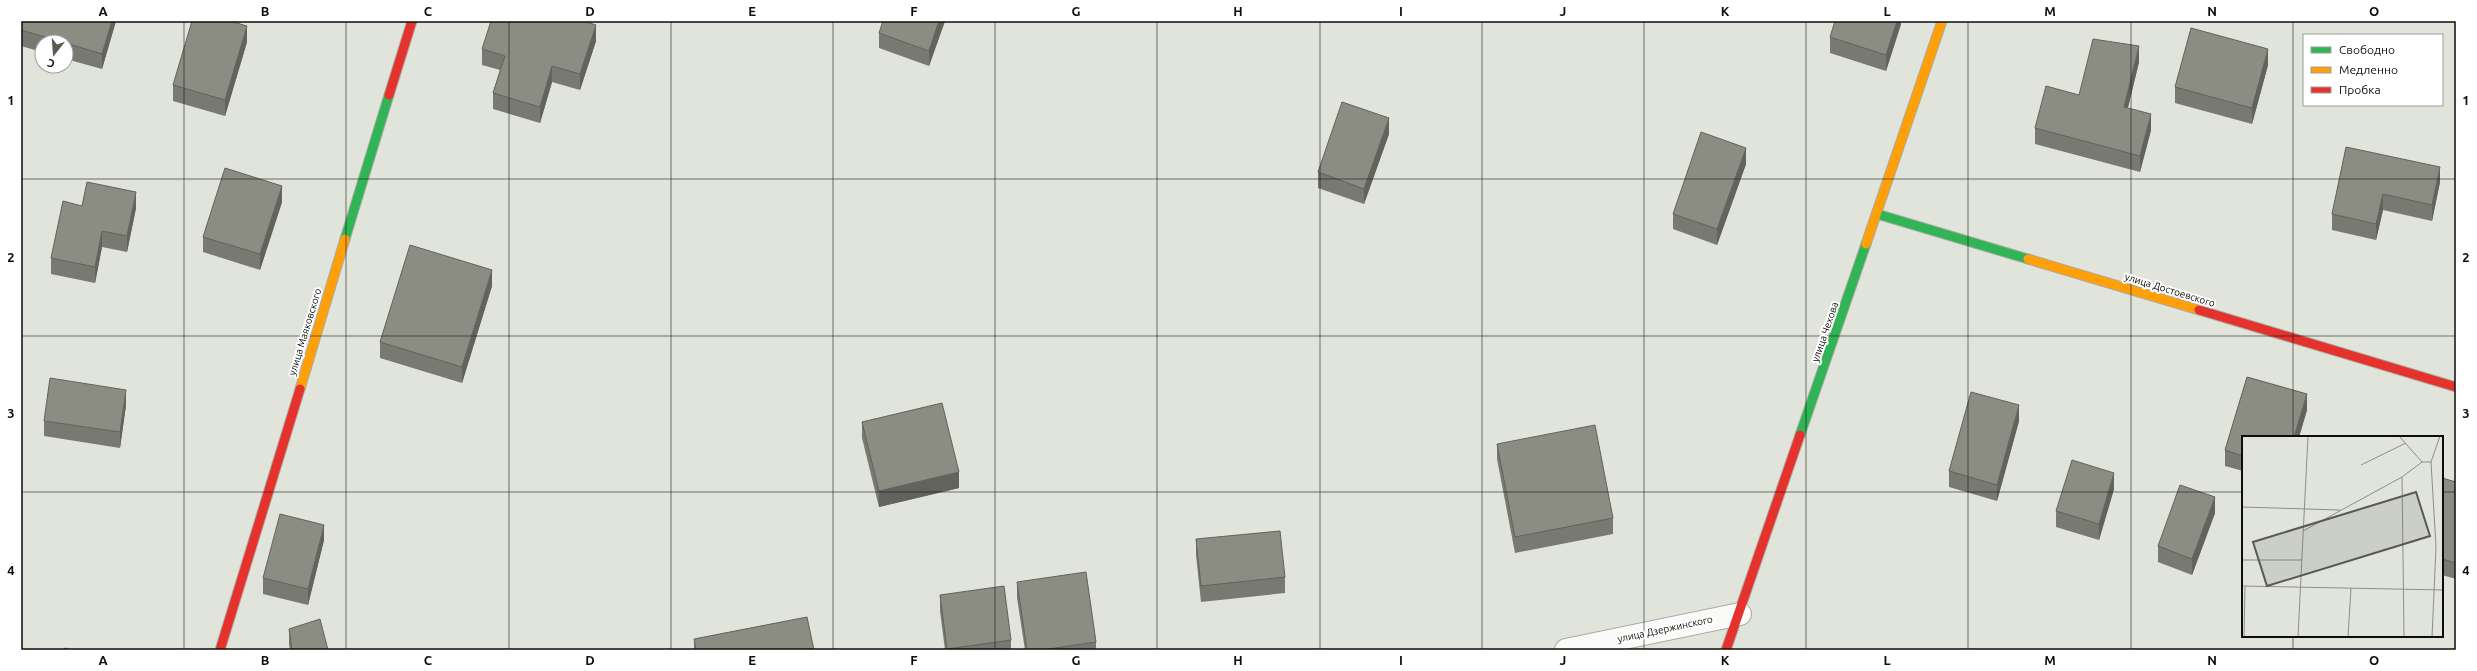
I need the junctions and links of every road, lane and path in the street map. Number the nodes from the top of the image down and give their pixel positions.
1 (412, 21) edge
2 (1942, 21) edge
3 (1877, 214) junction
4 (2456, 387) edge
5 (1740, 614) junction
6 (220, 650) edge
7 (1566, 650) edge
8 (1726, 650) edge

1 - 6 street, улица Маяковского
2 - 3 street, улица Чехова
3 - 4 street, улица Достоевского
3 - 5 street, улица Чехова
5 - 7 street, улица Дзержинского
5 - 8 street, улица Чехова

